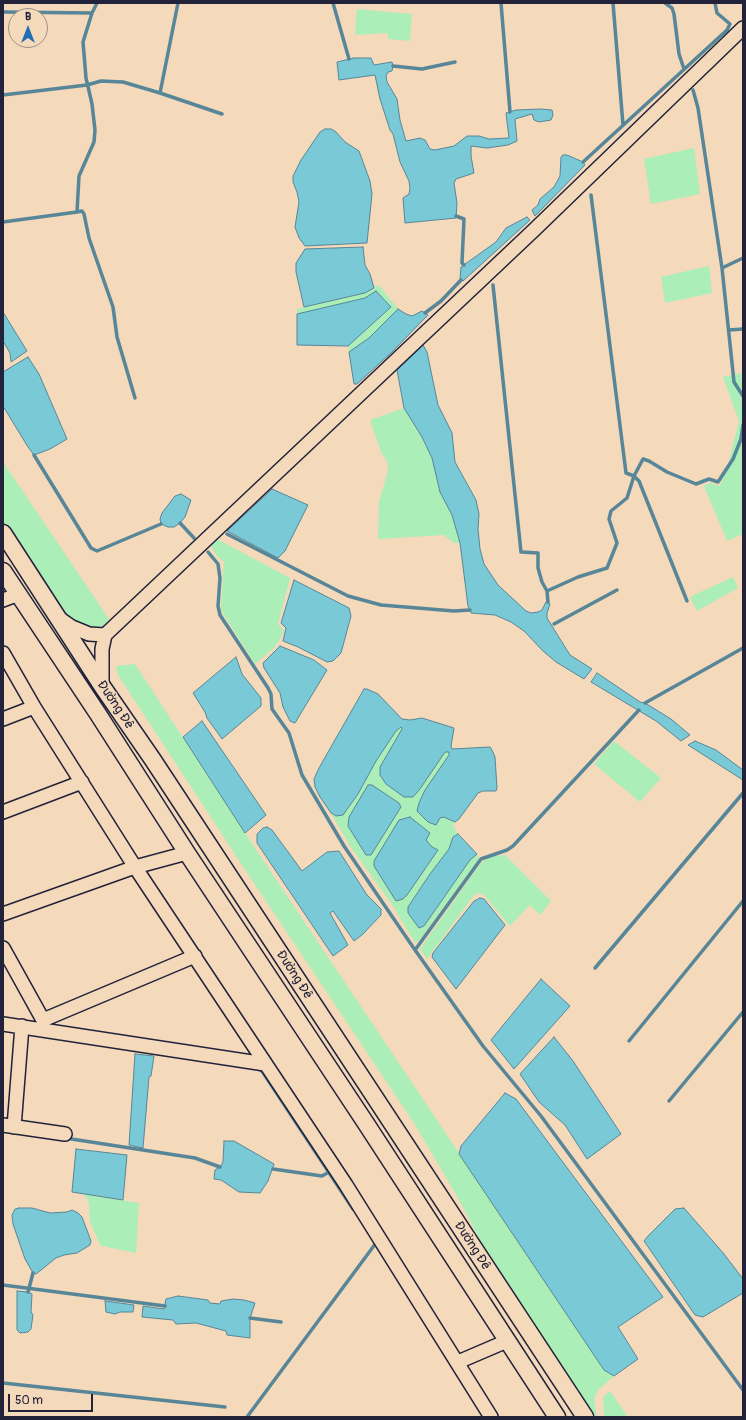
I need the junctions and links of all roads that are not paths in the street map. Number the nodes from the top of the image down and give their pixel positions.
1 (743, 28) edge
2 (3, 534) edge
3 (3, 571) edge
4 (20, 594) junction
5 (3, 600) edge
6 (58, 617) junction
7 (105, 635) junction
8 (3, 653) edge
9 (102, 686) junction
10 (34, 708) junction
11 (3, 719) edge
12 (153, 760) junction
13 (82, 782) junction
14 (3, 812) edge
15 (187, 853) junction
16 (135, 867) junction
17 (3, 914) edge
18 (3, 948) edge
19 (195, 956) junction
20 (3, 1024) edge
21 (41, 1025) junction
22 (22, 1026) junction
23 (265, 1064) junction
24 (9, 1126) edge
25 (66, 1134) dead end
26 (507, 1341) junction
27 (458, 1362) junction
28 (583, 1416) edge
29 (492, 1417) edge
30 (557, 1417) edge

1 - 7 street
2 - 6 street, Đường Đê
3 - 4 street, Đường Đê
4 - 5 street
4 - 15 street, Đường Đê
6 - 7 street
6 - 9 street, Đường Đê
7 - 9 street
8 - 10 street
9 - 12 street, Đường Đê
10 - 11 street
10 - 13 street
12 - 15 street
12 - 28 street, Đường Đê
13 - 14 street
13 - 16 street
15 - 16 street
15 - 26 street, Đường Đê
16 - 17 street
16 - 19 street
18 - 21 street
19 - 21 street
19 - 23 street
20 - 22 street
21 - 22 street
21 - 23 street
22 - 24 street
23 - 27 street
24 - 25 street
26 - 27 street
26 - 30 street, Đường Đê
27 - 29 street

